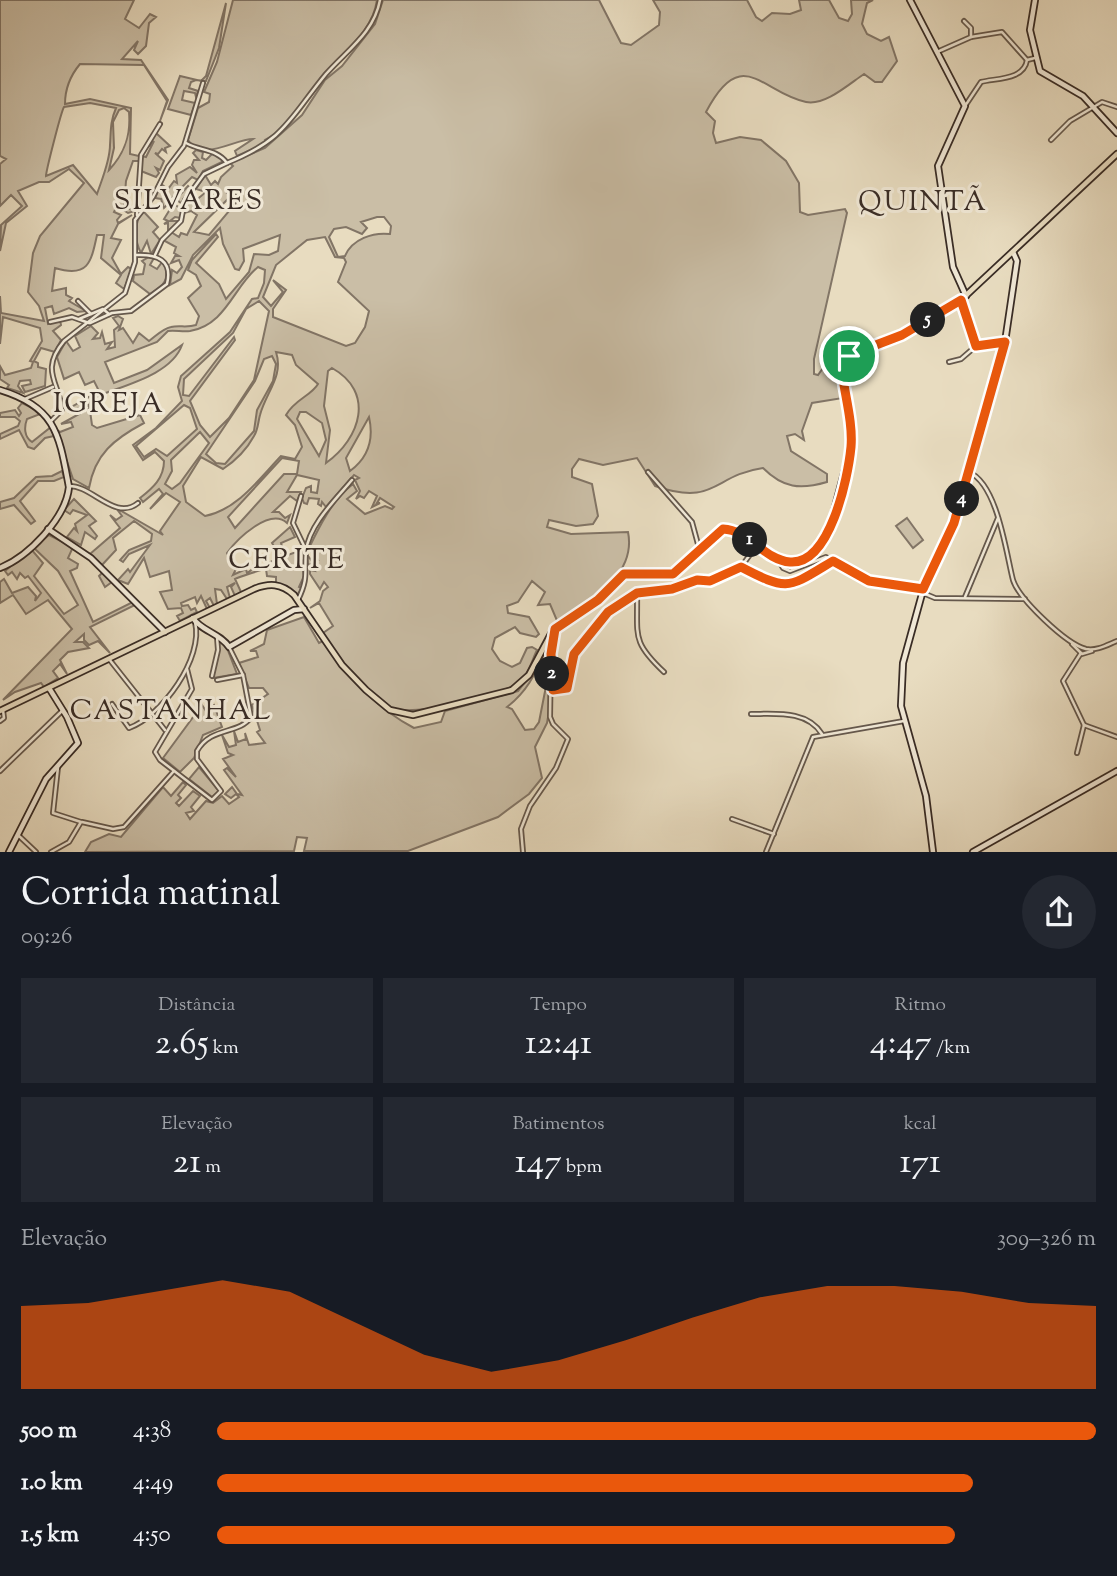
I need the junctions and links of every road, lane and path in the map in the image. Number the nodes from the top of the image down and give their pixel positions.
1 (380, 0) edge
2 (910, 0) edge
3 (1035, 0) edge
4 (964, 21) dead end
5 (971, 37) junction
6 (937, 52) junction
7 (1035, 58) junction
8 (1027, 60) junction
9 (202, 83) dead end
10 (965, 106) junction
11 (1093, 107) junction
12 (1117, 107) edge
13 (160, 124) dead end
14 (1117, 133) edge
15 (1051, 140) dead end
16 (186, 143) junction
17 (1117, 154) edge
18 (227, 163) junction
19 (137, 215) junction
20 (1013, 252) junction
21 (136, 255) junction
22 (155, 256) junction
23 (964, 298) junction
24 (78, 302) dead end
25 (105, 309) junction
26 (91, 314) junction
27 (109, 314) junction
28 (79, 319) junction
29 (50, 322) dead end
30 (89, 323) junction
31 (1005, 342) junction
32 (976, 346) junction
33 (949, 362) dead end
34 (53, 387) junction
35 (0, 390) edge
36 (25, 399) junction
37 (51, 421) junction
38 (648, 472) dead end
39 (970, 472) junction
40 (352, 480) dead end
41 (68, 486) junction
42 (301, 496) dead end
43 (138, 503) dead end
44 (998, 518) junction
45 (48, 529) junction
46 (757, 545) junction
47 (699, 549) junction
48 (306, 550) junction
49 (776, 558) junction
50 (833, 561) junction
51 (741, 567) junction
52 (0, 568) edge
53 (923, 591) junction
54 (637, 593) junction
55 (965, 597) junction
56 (1026, 598) junction
57 (298, 600) junction
58 (304, 609) junction
59 (294, 610) junction
60 (194, 620) junction
61 (555, 629) junction
62 (165, 632) junction
63 (216, 633) junction
64 (1069, 640) junction
65 (1117, 641) edge
66 (229, 647) junction
67 (1095, 650) junction
68 (1081, 653) junction
69 (109, 659) junction
70 (187, 669) junction
71 (664, 672) dead end
72 (212, 676) dead end
73 (243, 676) junction
74 (217, 680) dead end
75 (49, 688) junction
76 (553, 690) junction
77 (112, 705) dead end
78 (1, 710) edge
79 (62, 710) junction
80 (151, 714) junction
81 (751, 714) dead end
82 (0, 721) edge
83 (904, 721) junction
84 (1084, 725) junction
85 (166, 731) junction
86 (822, 734) junction
87 (1117, 737) edge
88 (1077, 753) dead end
89 (57, 764) junction
90 (0, 771) edge
91 (174, 771) junction
92 (1117, 771) edge
93 (732, 819) dead end
94 (81, 822) junction
95 (774, 834) junction
96 (18, 835) junction
97 (9, 852) edge
98 (36, 852) edge
99 (51, 852) edge
100 (523, 852) edge
101 (766, 852) edge
102 (933, 852) edge
103 (973, 852) edge

1 - 18 street
2 - 6 street
3 - 7 street
4 - 5 street
5 - 6 street
5 - 8 street
6 - 10 street
7 - 8 street
7 - 11 street
8 - 10 street
9 - 16 street
10 - 23 street
11 - 12 street
11 - 14 street
11 - 15 street
13 - 19 street
16 - 18 street
16 - 19 street
17 - 20 main road
18 - 22 street
19 - 21 street
20 - 23 main road
20 - 31 street
21 - 22 street
21 - 25 street
22 - 27 street
23 - 32 street
23 - 49 main road
24 - 26 street
25 - 26 street
25 - 27 street
25 - 30 street
26 - 28 street
27 - 30 street
28 - 29 street
28 - 30 street
30 - 34 street
31 - 32 street
31 - 39 street
32 - 33 street
34 - 36 street
34 - 37 street
35 - 36 street
36 - 37 street
37 - 41 street
38 - 47 street
39 - 44 street
39 - 53 street
40 - 48 street
41 - 43 street
41 - 45 street
42 - 48 street
44 - 55 street
44 - 56 street
45 - 52 street
45 - 62 street
46 - 47 main road
46 - 49 main road
46 - 51 street
47 - 61 main road
48 - 57 street
49 - 50 street
50 - 51 street
50 - 53 street
51 - 54 street
53 - 55 street
53 - 83 street
54 - 71 street
54 - 76 street
55 - 56 street
56 - 64 street
57 - 58 main road
57 - 59 street
57 - 60 main road
58 - 59 street
58 - 61 main road
59 - 66 street
60 - 62 main road
60 - 63 street
60 - 70 street
61 - 76 street
62 - 69 main road
63 - 66 street
63 - 72 street
64 - 67 street
64 - 68 street
65 - 67 street
66 - 73 street
67 - 68 street
68 - 84 street
69 - 75 main road
69 - 80 street
70 - 80 street
70 - 85 street
73 - 74 street
73 - 91 street
75 - 78 main road
75 - 79 street
76 - 100 street
77 - 80 street
78 - 82 street
79 - 89 street
79 - 90 street
80 - 85 street
81 - 86 street
83 - 86 street
83 - 102 street
84 - 87 street
84 - 88 street
85 - 91 street
86 - 95 street
89 - 94 street
89 - 96 street
91 - 94 street
92 - 103 street
93 - 95 street
94 - 99 street
95 - 101 street
96 - 97 street
96 - 98 street

